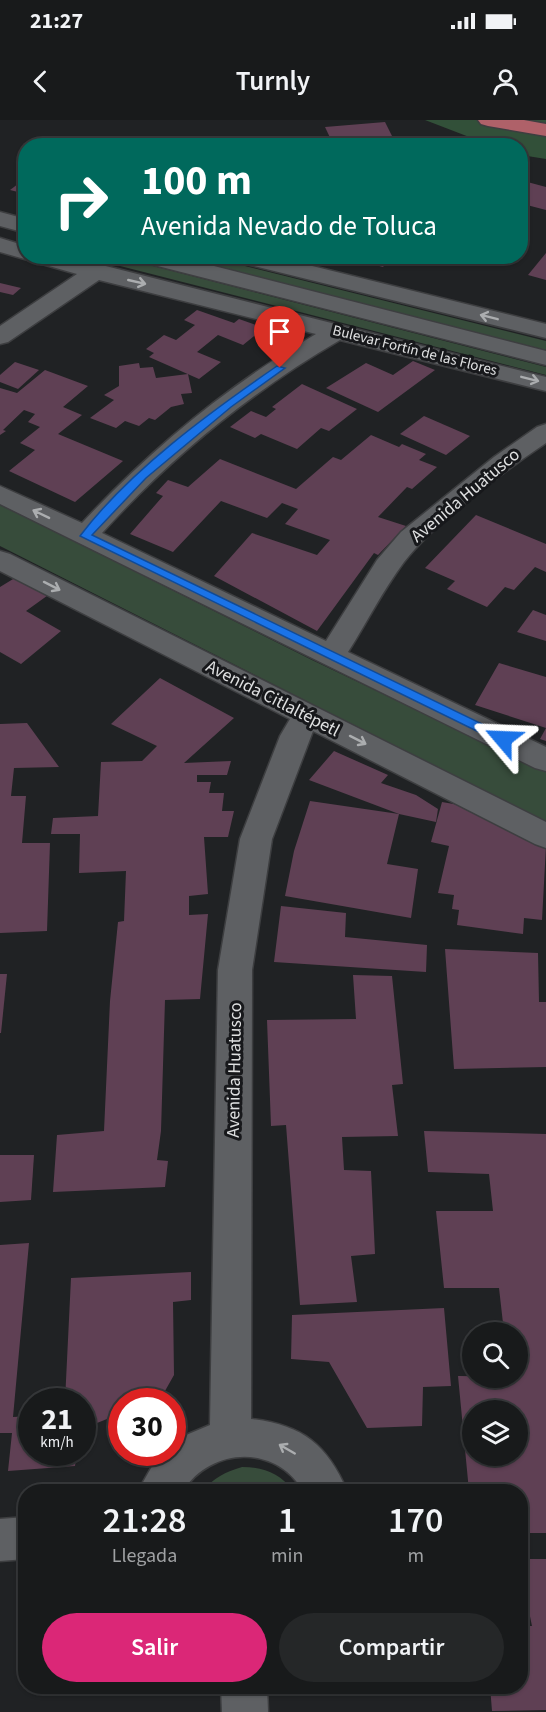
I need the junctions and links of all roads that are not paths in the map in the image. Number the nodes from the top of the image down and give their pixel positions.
1 (488, 120) edge
2 (546, 130) edge
3 (0, 219) edge
4 (18, 224) edge
5 (0, 245) edge
6 (18, 250) edge
7 (67, 264) edge
8 (177, 264) edge
9 (274, 264) edge
10 (95, 272) junction
11 (339, 331) junction
12 (546, 331) edge
13 (0, 337) edge
14 (546, 358) edge
15 (546, 384) edge
16 (546, 432) edge
17 (0, 494) edge
18 (85, 536) junction
19 (0, 560) edge
20 (331, 655) junction
21 (308, 715) junction
22 (546, 760) edge
23 (546, 836) edge
24 (230, 1437) junction
25 (162, 1484) edge
26 (322, 1484) edge
27 (18, 1539) edge
28 (0, 1540) edge
29 (244, 1694) edge
30 (245, 1712) edge

1 - 2 main road
3 - 4 street
5 - 6 street
7 - 10 street, Bulevar Fortín de las Flores
8 - 14 street, Bulevar Fortín de las Flores
12 -> 9 street
10 -> 11 street, Bulevar Fortín de las Flores
10 - 13 street
11 -> 15 street, Bulevar Fortín de las Flores
11 - 18 street
16 - 20 street, Avenida Huatusco
18 -> 17 street
18 - 20 street
19 -> 21 street, Avenida Citlaltépetl
20 - 22 street
21 -> 23 street, Avenida Citlaltépetl
21 - 24 street, Avenida Huatusco
24 - 25 street
26 -> 24 street
27 - 28 street
29 - 30 street

